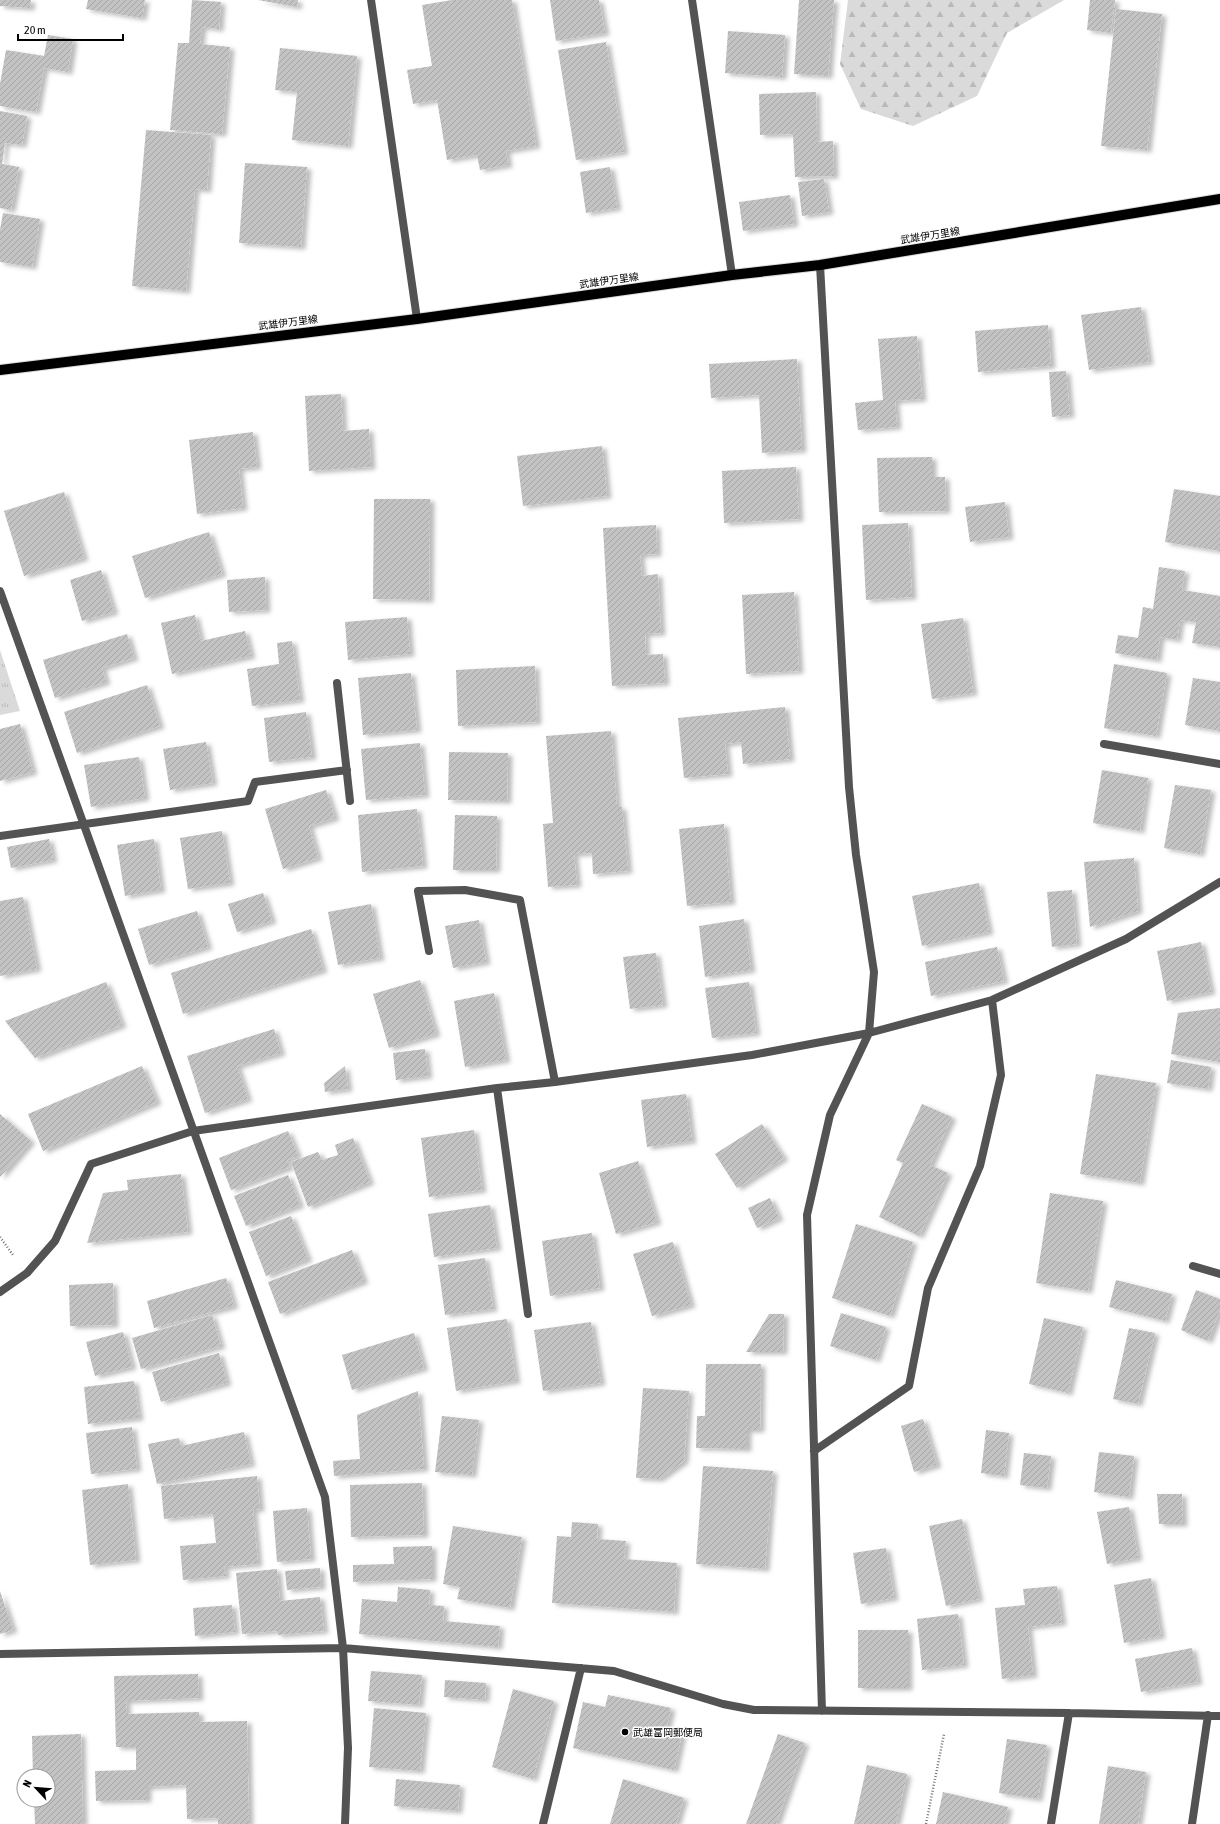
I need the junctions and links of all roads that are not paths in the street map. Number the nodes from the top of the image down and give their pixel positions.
1 (372, 0) edge
2 (692, 0) edge
3 (1220, 199) edge
4 (820, 265) junction
5 (732, 275) junction
6 (417, 319) junction
7 (0, 370) edge
8 (0, 591) edge
9 (337, 683) dead end
10 (1104, 744) dead end
11 (1220, 764) edge
12 (347, 770) junction
13 (350, 801) dead end
14 (84, 825) junction
15 (0, 836) edge
16 (1220, 882) edge
17 (428, 951) dead end
18 (992, 1000) junction
19 (869, 1032) junction
20 (555, 1082) junction
21 (497, 1088) junction
22 (193, 1131) junction
23 (1193, 1266) dead end
24 (1220, 1274) edge
25 (0, 1292) edge
26 (528, 1314) dead end
27 (814, 1452) junction
28 (343, 1648) junction
29 (0, 1654) edge
30 (581, 1668) junction
31 (822, 1711) junction
32 (1069, 1713) junction
33 (1208, 1715) junction
34 (1220, 1716) edge
35 (345, 1824) edge
36 (543, 1824) edge
37 (1051, 1824) edge
38 (1192, 1824) edge

1 - 6 street
2 - 5 street
3 - 4 main road, 武雄伊万里線
4 - 5 main road, 武雄伊万里線
4 - 19 street
5 - 6 main road, 武雄伊万里線
6 - 7 main road, 武雄伊万里線
8 - 14 street
9 - 12 street
10 - 11 street
12 - 13 street
12 - 14 street
14 - 15 street
14 - 22 street
16 - 18 street
17 - 20 street
18 - 19 street
18 - 27 street
19 - 20 street
19 - 27 street
20 - 21 street
21 - 22 street
21 - 26 street
22 - 25 street
22 - 28 street
23 - 24 street
27 - 31 street
28 - 29 street
28 - 30 street
28 - 35 street
30 - 31 street
30 - 36 street
31 - 32 street
32 - 33 street
32 - 37 street
33 - 34 street
33 - 38 street

